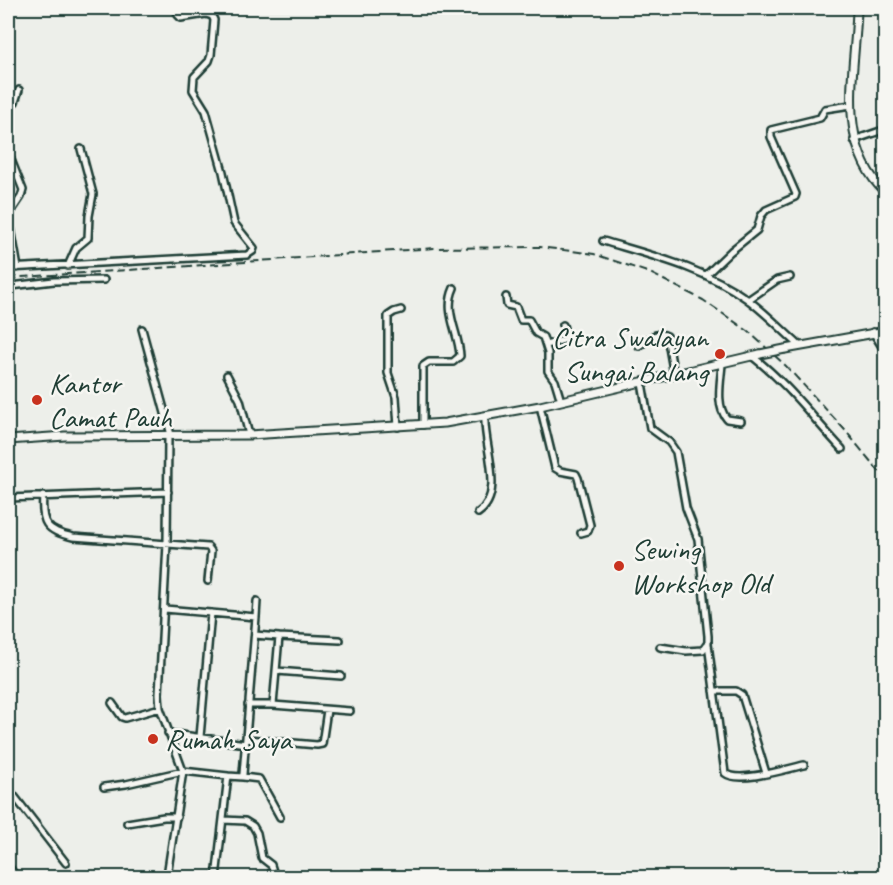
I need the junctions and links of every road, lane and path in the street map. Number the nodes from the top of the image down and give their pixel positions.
1 (176, 8) edge
2 (857, 8) edge
3 (19, 90) dead end
4 (851, 105) junction
5 (8, 107) edge
6 (885, 129) edge
7 (854, 140) junction
8 (81, 149) dead end
9 (8, 152) edge
10 (885, 192) edge
11 (603, 241) dead end
12 (68, 266) junction
13 (8, 268) edge
14 (18, 268) junction
15 (706, 275) junction
16 (790, 277) dead end
17 (104, 280) dead end
18 (8, 288) edge
19 (454, 288) dead end
20 (506, 297) dead end
21 (748, 300) junction
22 (401, 310) dead end
23 (563, 324) dead end
24 (142, 329) dead end
25 (885, 331) edge
26 (873, 332) junction
27 (546, 345) junction
28 (799, 345) junction
29 (639, 346) dead end
30 (885, 353) edge
31 (756, 355) junction
32 (722, 364) junction
33 (227, 375) dead end
34 (674, 375) junction
35 (642, 383) junction
36 (561, 401) junction
37 (540, 406) junction
38 (485, 417) junction
39 (741, 421) dead end
40 (423, 425) junction
41 (398, 427) junction
42 (169, 435) junction
43 (249, 435) junction
44 (8, 440) edge
45 (842, 449) dead end
46 (168, 492) junction
47 (43, 496) junction
48 (8, 498) edge
49 (478, 513) dead end
50 (581, 532) dead end
51 (167, 544) junction
52 (208, 581) dead end
53 (257, 601) dead end
54 (165, 609) junction
55 (211, 613) junction
56 (256, 617) junction
57 (255, 635) junction
58 (279, 637) junction
59 (340, 640) dead end
60 (708, 643) junction
61 (660, 647) dead end
62 (277, 671) junction
63 (341, 676) dead end
64 (714, 691) junction
65 (112, 703) dead end
66 (248, 705) junction
67 (273, 705) junction
68 (160, 708) junction
69 (327, 710) junction
70 (350, 711) dead end
71 (168, 733) junction
72 (200, 737) junction
73 (246, 742) junction
74 (804, 765) dead end
75 (183, 771) junction
76 (766, 773) junction
77 (228, 776) junction
78 (243, 777) junction
79 (104, 787) dead end
80 (8, 788) edge
81 (177, 817) junction
82 (280, 817) dead end
83 (223, 820) junction
84 (127, 823) dead end
85 (66, 863) dead end
86 (8, 866) edge
87 (16, 878) edge
88 (171, 878) edge
89 (216, 878) edge
90 (275, 878) edge

1 - 12 street
2 - 4 street
3 - 5 street
4 - 7 street
4 - 15 street
6 - 7 street
7 - 10 street
8 - 12 street
9 - 14 street
11 - 15 street
12 - 14 street
13 - 14 street
15 - 21 street
16 - 21 street
17 - 18 street
19 - 40 street
20 - 27 street
21 - 28 street
22 - 41 street
23 - 27 street
24 - 42 street
25 - 26 street
26 - 28 street
26 - 30 street
27 - 36 street
28 - 31 street, bridge
29 - 34 street
31 - 32 street
31 - 45 street
32 - 34 street
32 - 39 street
33 - 43 street
34 - 35 street
35 - 36 street
35 - 60 street
36 - 37 street
37 - 38 street
37 - 50 street
38 - 40 street
38 - 49 street
40 - 41 street
41 - 43 street
42 - 43 street
42 - 44 street
42 - 46 street
46 - 47 street
46 - 51 street
47 - 48 street
47 - 51 street
51 - 52 street
51 - 54 street
53 - 56 street
54 - 55 street
54 - 68 street
55 - 56 street
55 - 72 street
56 - 57 street
57 - 58 street
57 - 66 street
58 - 59 street
58 - 62 street
60 - 61 street
60 - 64 street
62 - 63 street
62 - 67 street
64 - 76 street
64 - 76 street
65 - 68 street
66 - 67 street
66 - 73 street
67 - 69 street
68 - 71 street
69 - 70 street
69 - 73 street
71 - 72 street
71 - 75 street
72 - 73 street
73 - 78 street
74 - 76 street
75 - 77 street
75 - 79 street
75 - 81 street
77 - 78 street
77 - 83 street
78 - 82 street
80 - 85 street
81 - 84 street
81 - 88 street
83 - 89 street
83 - 90 street
86 - 87 street

